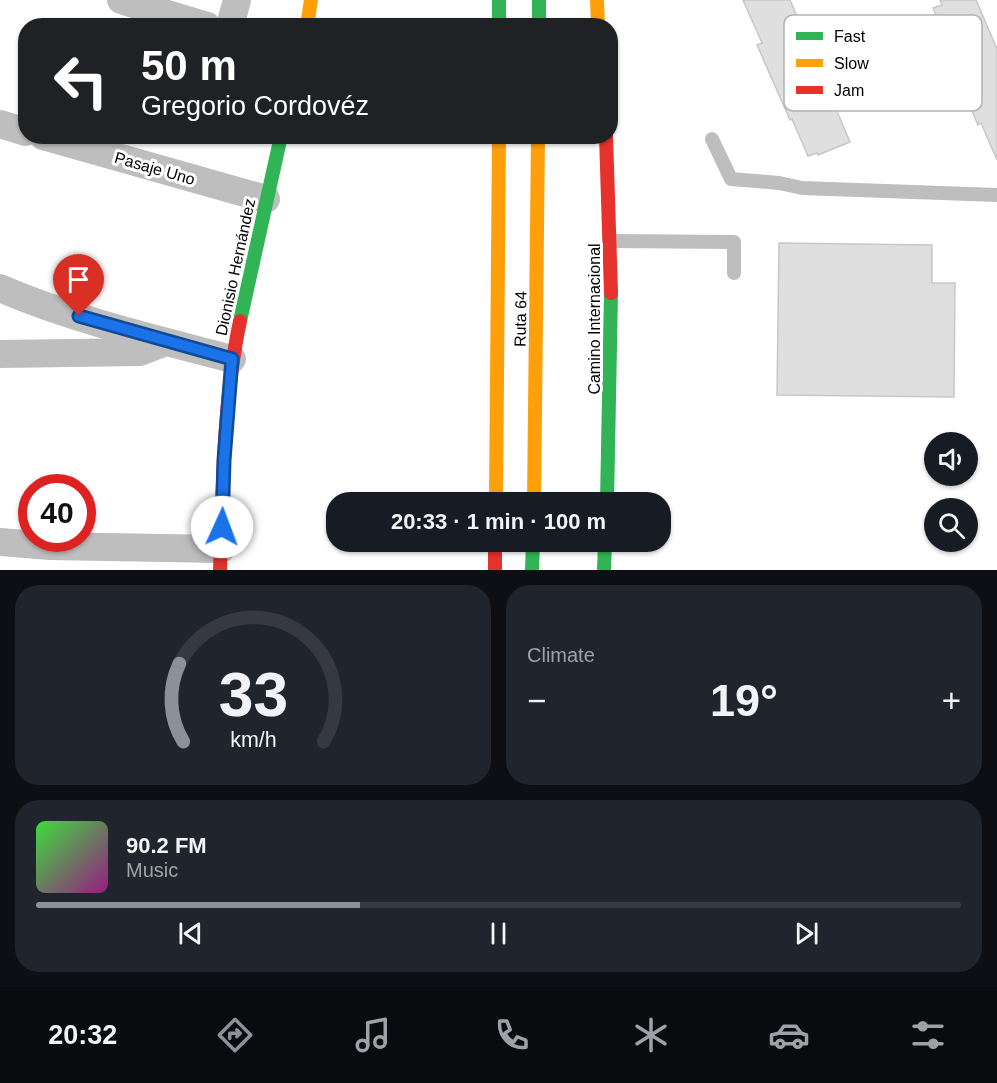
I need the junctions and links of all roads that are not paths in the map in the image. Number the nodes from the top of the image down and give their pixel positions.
1 (121, 0) edge
2 (237, 0) edge
3 (311, 0) edge
4 (499, 0) edge
5 (539, 0) edge
6 (597, 0) edge
7 (181, 18) edge
8 (232, 18) edge
9 (308, 18) edge
10 (499, 18) edge
11 (539, 18) edge
12 (598, 18) edge
13 (0, 124) edge
14 (18, 130) edge
15 (712, 139) dead end
16 (71, 144) edge
17 (279, 144) edge
18 (499, 144) edge
19 (538, 144) edge
20 (607, 144) edge
21 (997, 195) edge
22 (266, 199) junction
23 (611, 241) junction
24 (734, 273) dead end
25 (0, 288) edge
26 (166, 342) junction
27 (0, 354) edge
28 (232, 359) junction
29 (496, 492) edge
30 (534, 492) edge
31 (607, 492) edge
32 (0, 542) edge
33 (495, 552) edge
34 (533, 552) edge
35 (605, 552) edge
36 (220, 560) edge
37 (495, 570) edge
38 (532, 570) edge
39 (604, 570) edge

1 - 7 street
2 - 8 street
3 - 9 main road
4 - 10 main road
5 - 11 main road
6 - 12 main road
13 - 14 street
15 - 21 lane
16 - 22 street, Pasaje Uno
17 - 22 main road, Dionisio Hernández
18 - 29 main road, Ruta 64
19 - 30 main road, Ruta 64
20 - 23 main road, Camino Internacional
22 - 28 main road, Dionisio Hernández
23 - 24 lane
23 - 31 main road, Camino Internacional
25 - 26 street
26 - 27 street
26 - 28 street
28 - 36 main road, Dionisio Hernández
32 - 36 street
33 - 37 main road
34 - 38 main road
35 - 39 main road

